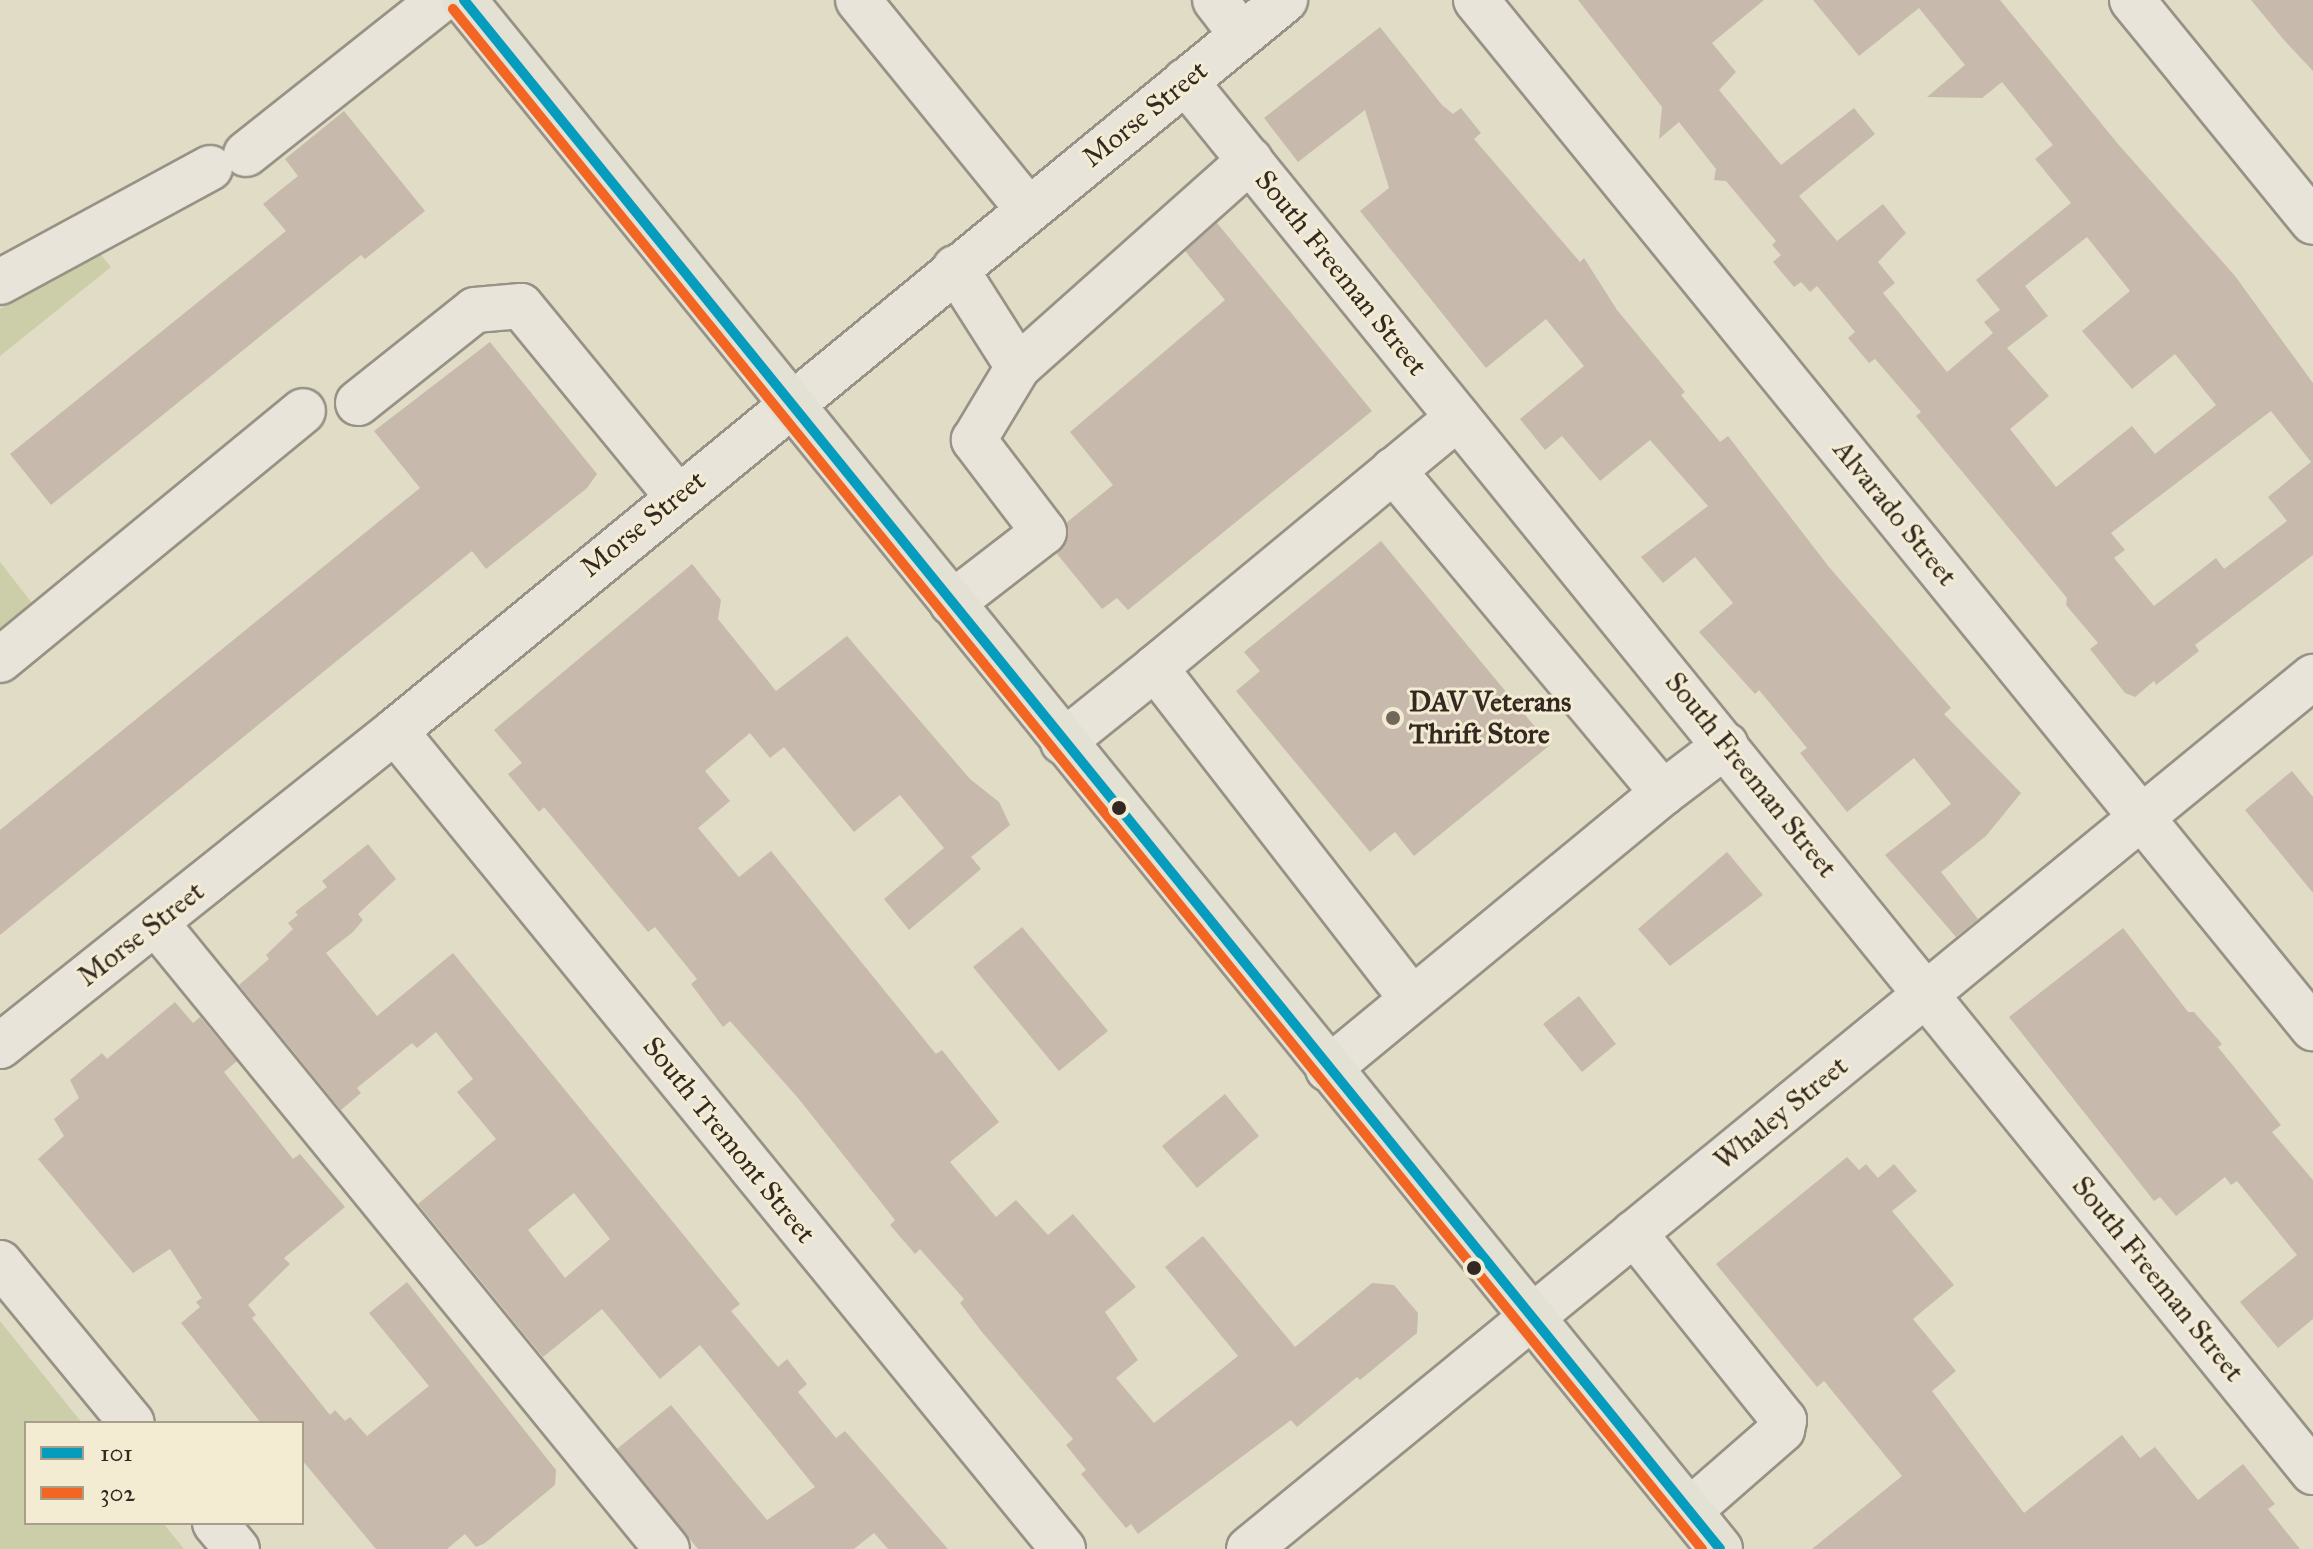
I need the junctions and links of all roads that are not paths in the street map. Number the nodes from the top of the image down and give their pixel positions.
1 (440, 0) edge
2 (464, 0) edge
3 (858, 0) edge
4 (1215, 0) edge
5 (1285, 0) edge
6 (1476, 0) edge
7 (2132, 0) edge
8 (1242, 35) junction
9 (1185, 81) junction
10 (1250, 160) junction
11 (1028, 209) junction
12 (2313, 222) edge
13 (955, 268) junction
14 (0, 282) edge
15 (1018, 367) junction
16 (358, 403) dead end
17 (789, 404) junction
18 (303, 411) dead end
19 (1458, 417) junction
20 (1393, 470) junction
21 (677, 496) junction
22 (952, 603) junction
23 (0, 660) edge
24 (1155, 668) junction
25 (2313, 677) edge
26 (395, 731) junction
27 (1063, 742) junction
28 (1726, 745) junction
29 (1663, 793) junction
30 (2143, 817) junction
31 (156, 923) junction
32 (1928, 993) junction
33 (1412, 999) junction
34 (2313, 1028) edge
35 (0, 1046) edge
36 (1328, 1069) junction
37 (1634, 1233) junction
38 (0, 1263) edge
39 (1531, 1318) junction
40 (130, 1421) edge
41 (2313, 1472) edge
42 (1689, 1511) junction
43 (217, 1525) edge
44 (237, 1549) edge
45 (667, 1549) edge
46 (1063, 1549) edge
47 (1249, 1549) edge
48 (1720, 1549) edge

1 - 14 street
2 - 17 main road
3 - 11 street
4 - 8 street
5 - 8 street, Morse Street
6 - 30 street, Alvarado Street
7 - 12 street
8 - 9 street, Morse Street
9 - 10 street, South Freeman Street
9 - 11 street, Morse Street
10 - 15 street
10 - 19 street, South Freeman Street
11 - 13 street, Morse Street
13 - 15 street
13 - 17 street, Morse Street
15 - 22 street
16 - 21 street
17 - 21 street, Morse Street
17 - 22 main road
18 - 23 street
19 - 20 street
19 - 28 street, South Freeman Street
20 - 24 street
20 - 29 street
21 - 26 street, Morse Street
22 - 27 main road
24 - 27 street
24 - 33 street
25 - 30 street, Whaley Street
26 - 31 street, Morse Street
26 - 46 street, South Tremont Street
27 - 36 main road
28 - 29 street
28 - 32 street, South Freeman Street
29 - 33 street
30 - 32 street, Whaley Street
30 - 34 street, Alvarado Street
31 - 35 street, Morse Street
31 - 45 street
32 - 37 street, Whaley Street
32 - 41 street, South Freeman Street
33 - 36 street
36 - 39 main road
37 - 39 street, Whaley Street
37 - 42 street
38 - 40 street
39 - 42 main road
39 - 47 street, Whaley Street
42 - 48 main road
43 - 44 street

